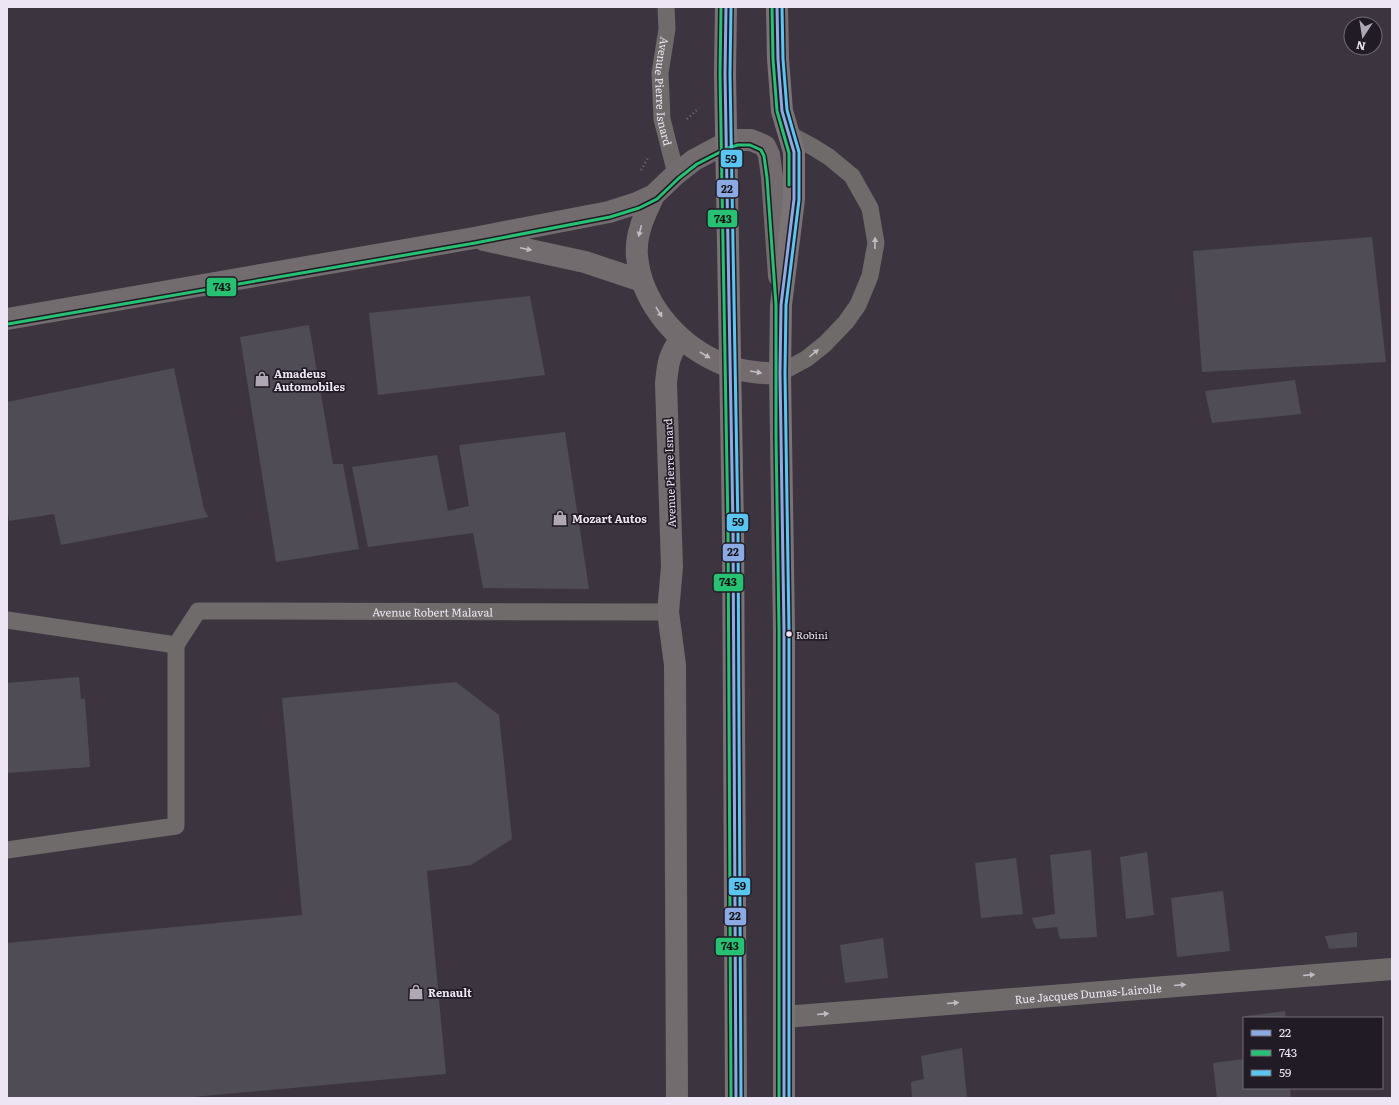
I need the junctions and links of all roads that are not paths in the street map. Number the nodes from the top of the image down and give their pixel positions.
1 (666, 7) edge
2 (726, 7) edge
3 (777, 7) edge
4 (789, 134) junction
5 (726, 143) junction
6 (676, 174) junction
7 (654, 195) junction
8 (474, 238) junction
9 (642, 281) junction
10 (781, 305) junction
11 (7, 318) edge
12 (681, 338) junction
13 (731, 368) junction
14 (780, 373) junction
15 (668, 612) junction
16 (7, 620) edge
17 (176, 645) junction
18 (7, 850) edge
19 (1392, 969) edge
20 (784, 1017) junction
21 (677, 1098) edge
22 (736, 1098) edge
23 (784, 1098) edge

1 - 6 lane, Avenue Pierre Isnard
2 - 5 main road
3 - 4 main road
4 - 10 main road
14 -> 4 lane
5 - 6 main road
5 - 10 main road
5 - 13 main road
6 - 7 main road
7 - 8 main road
7 -> 9 main road
8 -> 9 main road
8 - 11 main road
9 -> 12 main road
10 - 14 main road
12 -> 13 main road
12 - 15 main road, Avenue Pierre Isnard
13 -> 14 main road
13 - 22 main road
14 - 20 main road
15 - 17 lane, Avenue Robert Malaval
15 - 21 main road, Avenue Pierre Isnard
16 - 17 lane
17 - 18 lane
20 -> 19 street, Rue Jacques Dumas-Lairolle
20 - 23 main road

